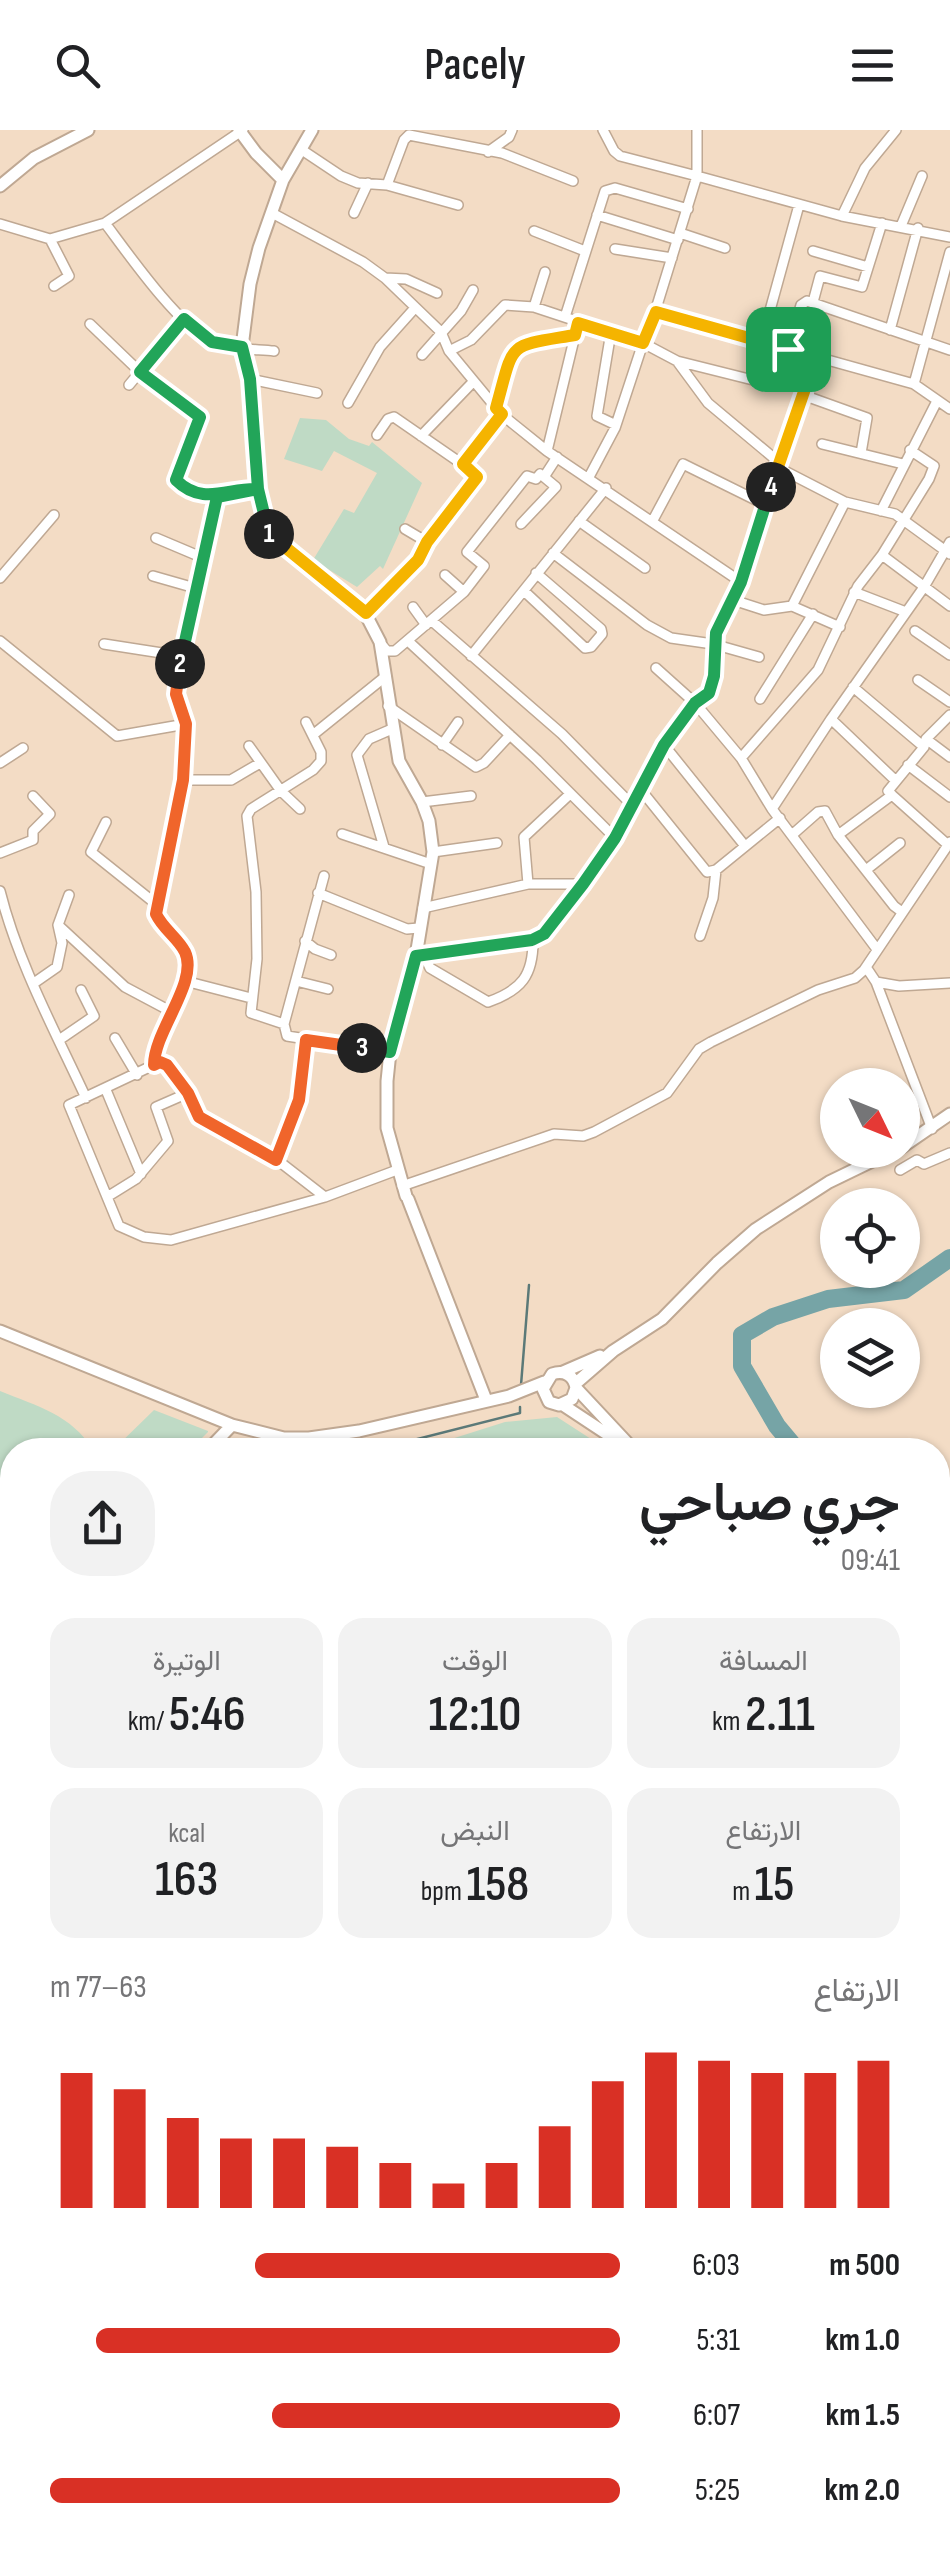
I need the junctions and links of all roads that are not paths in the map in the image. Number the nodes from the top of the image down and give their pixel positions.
1 (88, 130) edge
2 (312, 130) edge
3 (512, 130) edge
4 (603, 130) edge
5 (697, 130) edge
6 (896, 130) edge
7 (241, 131) edge
8 (420, 133) edge
9 (302, 150) junction
10 (488, 152) junction
11 (697, 176) junction
12 (922, 176) dead end
13 (283, 180) junction
14 (574, 181) dead end
15 (368, 183) junction
16 (387, 185) junction
17 (0, 186) edge
18 (458, 205) dead end
19 (799, 205) junction
20 (688, 209) junction
21 (272, 213) junction
22 (354, 213) dead end
23 (597, 215) junction
24 (842, 216) junction
25 (882, 222) junction
26 (105, 223) junction
27 (0, 224) edge
28 (901, 226) junction
29 (918, 228) junction
30 (534, 231) dead end
31 (678, 236) junction
32 (950, 236) edge
33 (50, 239) junction
34 (614, 248) dead end
35 (725, 248) dead end
36 (813, 251) dead end
37 (585, 252) junction
38 (950, 252) edge
39 (826, 255) junction
40 (672, 258) junction
41 (868, 267) junction
42 (545, 272) dead end
43 (820, 276) junction
44 (385, 278) junction
45 (54, 286) dead end
46 (946, 287) edge
47 (473, 290) dead end
48 (437, 293) dead end
49 (813, 302) junction
50 (534, 307) junction
51 (414, 309) junction
52 (656, 312) junction
53 (565, 317) junction
54 (184, 319) junction
55 (578, 323) junction
56 (90, 324) dead end
57 (890, 330) junction
58 (441, 332) junction
59 (611, 332) junction
60 (575, 335) junction
61 (925, 339) junction
62 (643, 343) junction
63 (767, 344) junction
64 (242, 347) junction
65 (788, 349) junction
66 (950, 350) edge
67 (274, 351) dead end
68 (449, 351) junction
69 (422, 355) dead end
70 (816, 357) junction
71 (676, 361) junction
72 (140, 372) junction
73 (250, 379) junction
74 (473, 382) junction
75 (914, 384) junction
76 (129, 385) dead end
77 (317, 392) dead end
78 (803, 396) junction
79 (937, 400) junction
80 (348, 403) dead end
81 (950, 409) edge
82 (498, 411) junction
83 (616, 425) junction
84 (378, 435) dead end
85 (421, 436) junction
86 (822, 444) dead end
87 (910, 450) junction
88 (547, 451) junction
89 (860, 453) junction
90 (557, 458) junction
91 (463, 464) junction
92 (903, 464) junction
93 (781, 466) junction
94 (544, 477) junction
95 (589, 477) junction
96 (606, 488) junction
97 (258, 489) junction
98 (217, 497) junction
99 (845, 502) junction
100 (764, 504) junction
101 (881, 510) junction
102 (54, 516) dead end
103 (904, 518) junction
104 (653, 520) junction
105 (578, 521) junction
106 (521, 524) dead end
107 (404, 529) dead end
108 (156, 538) dead end
109 (427, 542) junction
110 (948, 549) edge
111 (553, 552) junction
112 (882, 555) junction
113 (202, 557) junction
114 (645, 568) dead end
115 (536, 573) junction
116 (153, 576) dead end
117 (444, 576) dead end
118 (0, 578) edge
119 (741, 582) junction
120 (924, 587) junction
121 (195, 588) junction
122 (464, 592) junction
123 (524, 592) junction
124 (854, 592) junction
125 (733, 600) junction
126 (792, 606) junction
127 (950, 606) edge
128 (413, 607) dead end
129 (906, 612) junction
130 (366, 613) junction
131 (813, 614) junction
132 (429, 623) junction
133 (840, 627) junction
134 (915, 631) dead end
135 (0, 641) edge
136 (408, 641) junction
137 (380, 642) junction
138 (104, 644) dead end
139 (713, 644) junction
140 (950, 655) edge
141 (181, 656) junction
142 (471, 656) junction
143 (760, 656) dead end
144 (656, 668) dead end
145 (386, 676) junction
146 (918, 680) dead end
147 (853, 687) junction
148 (760, 699) dead end
149 (950, 702) edge
150 (695, 703) junction
151 (388, 706) junction
152 (950, 715) edge
153 (831, 718) junction
154 (306, 722) dead end
155 (458, 722) dead end
156 (186, 724) junction
157 (392, 729) junction
158 (314, 734) junction
159 (510, 736) junction
160 (925, 743) junction
161 (442, 745) junction
162 (664, 745) junction
163 (249, 746) dead end
164 (23, 748) dead end
165 (950, 757) edge
166 (741, 758) junction
167 (0, 763) edge
168 (260, 763) junction
169 (908, 765) junction
170 (183, 780) junction
171 (896, 781) junction
172 (641, 790) junction
173 (281, 791) junction
174 (570, 794) junction
175 (892, 795) junction
176 (33, 796) dead end
177 (471, 796) dead end
178 (950, 796) edge
179 (422, 802) junction
180 (632, 805) junction
181 (300, 808) dead end
182 (772, 809) junction
183 (780, 818) junction
184 (106, 822) dead end
185 (342, 834) dead end
186 (793, 834) junction
187 (838, 835) junction
188 (615, 838) junction
189 (497, 843) dead end
190 (900, 843) dead end
191 (949, 844) edge
192 (744, 846) junction
193 (384, 847) junction
194 (0, 853) edge
195 (432, 858) junction
196 (716, 870) junction
197 (866, 870) junction
198 (324, 876) dead end
199 (528, 884) junction
200 (583, 884) junction
201 (0, 892) edge
202 (318, 893) junction
203 (69, 895) dead end
204 (156, 904) junction
205 (423, 908) junction
206 (902, 912) junction
207 (58, 925) junction
208 (419, 928) junction
209 (700, 936) dead end
210 (532, 940) junction
211 (305, 941) junction
212 (876, 948) junction
213 (331, 955) dead end
214 (420, 956) junction
215 (866, 967) junction
216 (185, 981) junction
217 (296, 981) junction
218 (876, 982) junction
219 (34, 983) junction
220 (950, 983) edge
221 (328, 989) dead end
222 (81, 990) dead end
223 (251, 998) junction
224 (172, 1012) junction
225 (284, 1024) junction
226 (114, 1038) dead end
227 (60, 1040) junction
228 (306, 1040) junction
229 (390, 1052) junction
230 (154, 1065) junction
231 (137, 1075) junction
232 (106, 1090) junction
233 (188, 1093) junction
234 (86, 1098) junction
235 (950, 1114) edge
236 (932, 1129) junction
237 (920, 1136) edge
238 (950, 1153) edge
239 (276, 1160) junction
240 (859, 1168) edge
241 (398, 1170) junction
242 (900, 1170) dead end
243 (141, 1174) junction
244 (405, 1194) junction
245 (106, 1197) junction
246 (325, 1197) junction
247 (0, 1330) edge
248 (614, 1351) junction
249 (562, 1372) junction
250 (544, 1382) junction
251 (576, 1386) junction
252 (509, 1396) junction
253 (546, 1399) junction
254 (486, 1400) junction
255 (563, 1405) junction
256 (232, 1425) junction
257 (220, 1438) edge
258 (614, 1438) edge
259 (622, 1438) edge

1 - 17 street
2 - 9 street
3 - 10 street
4 - 11 street
5 - 11 street
6 - 24 street
7 - 13 street
7 - 26 street
8 - 10 street
8 - 16 street
9 - 13 street
9 - 15 street
10 - 14 street
11 - 19 street
11 - 20 street
12 - 28 street
13 - 21 street
15 - 16 street
15 - 22 street
16 - 18 street
19 - 24 street
19 - 63 street
20 - 23 street
20 - 31 street
21 - 44 street
21 - 64 street
23 - 31 street
23 - 37 street
24 - 25 street
25 - 28 street
25 - 41 street
26 - 33 street
26 - 54 street
27 - 33 street
28 - 29 street
29 - 32 street
29 - 57 street
30 - 37 street
31 - 35 street
31 - 40 street
33 - 45 street
34 - 40 street
36 - 39 street
37 - 53 street
38 - 46 street
39 - 41 street
39 - 43 street
40 - 52 street
41 - 43 street
42 - 50 street
43 - 49 street
44 - 48 street
44 - 51 street
46 - 61 street
47 - 58 street
49 - 57 street
49 - 65 street
50 - 53 street
50 - 68 street
51 - 58 street
51 - 80 street
52 - 62 street
52 - 63 street
53 - 55 street
54 - 64 street
54 - 72 street
55 - 59 street
55 - 60 street
56 - 72 street
57 - 61 street
58 - 68 street
58 - 69 street
59 - 62 street
59 - 83 street
60 - 82 street
60 - 88 street
61 - 66 street
61 - 75 street
62 - 71 street
62 - 83 street
63 - 65 street
63 - 71 street
64 - 67 street
64 - 73 street
65 - 70 street
68 - 74 street
70 - 75 street
70 - 78 street
71 - 93 street
72 - 76 street
72 - 98 street
73 - 77 street
73 - 97 street
74 - 82 street
74 - 85 street
75 - 79 street
78 - 89 street
78 - 93 street
79 - 81 street
79 - 87 street
82 - 88 street
82 - 91 street
83 - 95 street
84 - 85 street
85 - 91 street
86 - 89 street
87 - 92 street
87 - 103 street
88 - 90 street
89 - 92 street
90 - 94 street
90 - 95 street
91 - 109 street
92 - 101 street
93 - 99 street
93 - 100 street
94 - 106 street
94 - 122 street
95 - 96 street
96 - 104 street
96 - 105 street
97 - 98 street
97 - 130 street
98 - 113 street
99 - 101 street
99 - 126 street
100 - 104 street
100 - 119 street
101 - 103 street
102 - 118 street
103 - 110 street
103 - 112 street
104 - 119 street
105 - 111 street
105 - 114 street
107 - 109 street
108 - 113 street
109 - 130 street
110 - 120 street
111 - 115 street
111 - 139 street
112 - 120 street
112 - 124 street
113 - 121 street
115 - 123 street
115 - 123 street
116 - 121 street
117 - 122 street
119 - 125 street
120 - 127 street
120 - 129 street
121 - 141 street
122 - 132 street
123 - 142 street
124 - 129 street
124 - 133 street
125 - 126 street
125 - 139 street
126 - 131 street
128 - 132 street
129 - 147 street
130 - 137 street
131 - 133 street
131 - 148 street
132 - 136 street
132 - 142 street
133 - 166 street
134 - 140 street
135 - 156 street
136 - 137 street
136 - 159 street
137 - 145 street
138 - 141 street
139 - 143 street
139 - 150 street
141 - 156 street
142 - 180 street
144 - 150 street
145 - 151 street
145 - 158 street
146 - 149 street
147 - 153 street
147 - 160 street
150 - 162 street
150 - 166 street
151 - 157 street
151 - 161 street
152 - 160 street
153 - 171 street
153 - 182 street
154 - 158 street
155 - 161 street
156 - 170 street
157 - 179 street
157 - 193 street
158 - 173 street
159 - 161 street
159 - 174 street
160 - 165 street
160 - 169 street
162 - 172 street
162 - 192 street
163 - 168 street
164 - 167 street
166 - 182 street
168 - 170 street
168 - 173 street
169 - 171 street
169 - 178 street
170 - 204 street
171 - 175 street
172 - 180 street
172 - 196 street
173 - 181 street
173 - 223 street
174 - 188 street
174 - 199 street
175 - 187 street
175 - 191 street
176 - 194 street
177 - 179 street
179 - 195 street
180 - 188 street
182 - 183 street
183 - 186 street
183 - 192 street
184 - 204 street
185 - 193 street
186 - 187 street
186 - 212 street
187 - 197 street
188 - 200 street
189 - 195 street
190 - 197 street
191 - 206 street
192 - 196 street
193 - 195 street
195 - 205 street
196 - 209 street
197 - 206 street
198 - 202 street
199 - 200 street
199 - 205 street
200 - 210 street
201 - 219 street
202 - 208 street
202 - 211 street
203 - 207 street
204 - 216 street
205 - 208 street
206 - 212 street
207 - 219 street
207 - 224 street
208 - 214 street
210 - 214 street
210 - 214 street
211 - 213 street
211 - 217 street
212 - 215 street
214 - 229 street
215 - 218 street
215 - 244 street
216 - 223 street
216 - 224 street
217 - 221 street
217 - 225 street
218 - 220 street
218 - 236 street
219 - 227 street
222 - 227 street
223 - 225 street
224 - 230 street
225 - 228 street
226 - 231 street
227 - 234 street
228 - 229 street
228 - 239 street
229 - 241 street
230 - 231 street
230 - 233 street
231 - 232 street
232 - 234 street
232 - 243 street
233 - 239 street
233 - 243 street
234 - 245 street
235 - 236 street
236 - 237 street
238 - 242 street
239 - 246 street
240 - 248 street
241 - 244 street
241 - 246 street
243 - 245 street
244 - 254 street
245 - 246 street
247 - 256 street
248 - 249 street
248 - 251 street
249 - 250 street
249 - 251 street
250 - 252 street
250 - 253 street
251 - 255 street
251 - 259 street
252 - 253 street
252 - 254 street
253 - 255 street
254 - 256 street
255 - 258 street
256 - 257 street

